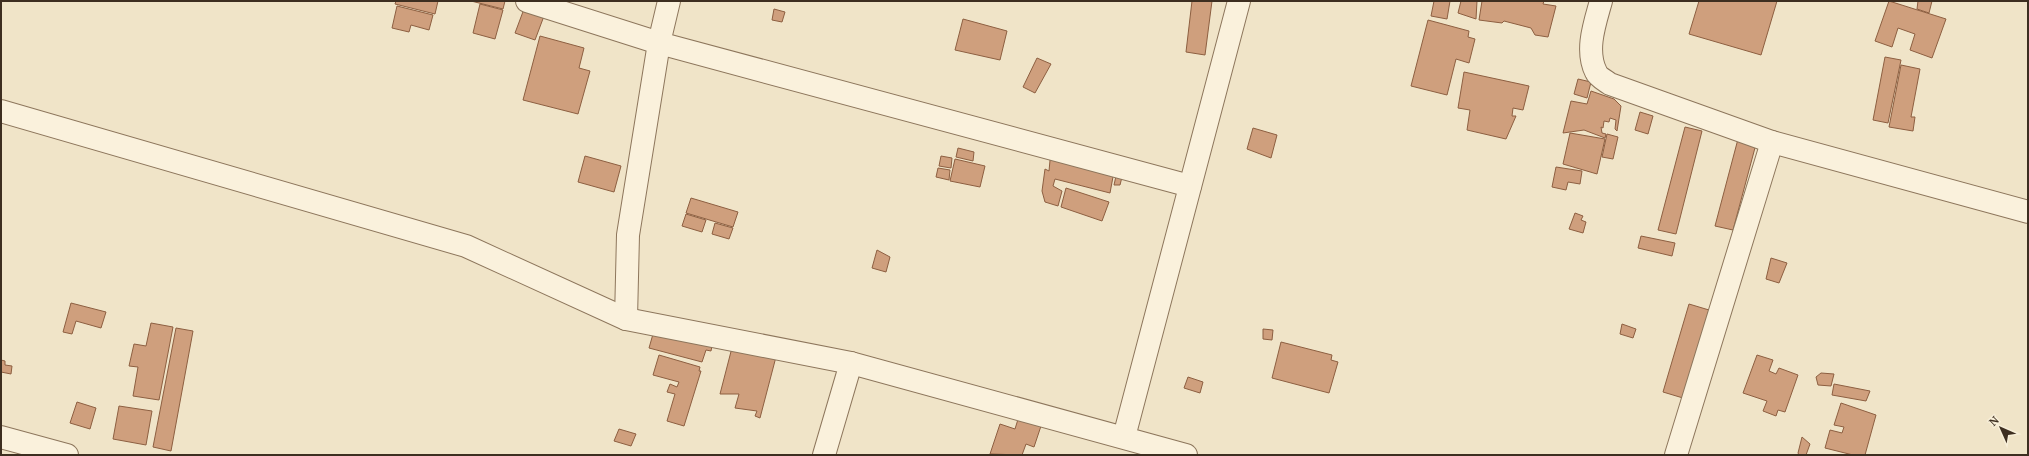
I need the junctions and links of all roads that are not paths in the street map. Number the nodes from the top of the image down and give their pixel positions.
1 (527, 1) edge
2 (669, 1) edge
3 (1239, 1) edge
4 (1601, 1) edge
5 (659, 43) junction
6 (1, 111) edge
7 (1772, 142) junction
8 (1190, 186) junction
9 (2028, 212) edge
10 (626, 319) junction
11 (851, 363) junction
12 (1, 437) edge
13 (1124, 437) junction
14 (67, 455) edge
15 (824, 455) edge
16 (1186, 455) edge
17 (1676, 455) edge

1 - 5 street
2 - 5 street
3 - 8 street
4 - 7 street
5 - 8 street
5 - 10 street
6 - 10 street
7 - 9 street
7 - 17 street
8 - 13 street
10 - 11 street
11 - 13 street
11 - 15 street
12 - 14 street
13 - 16 street

